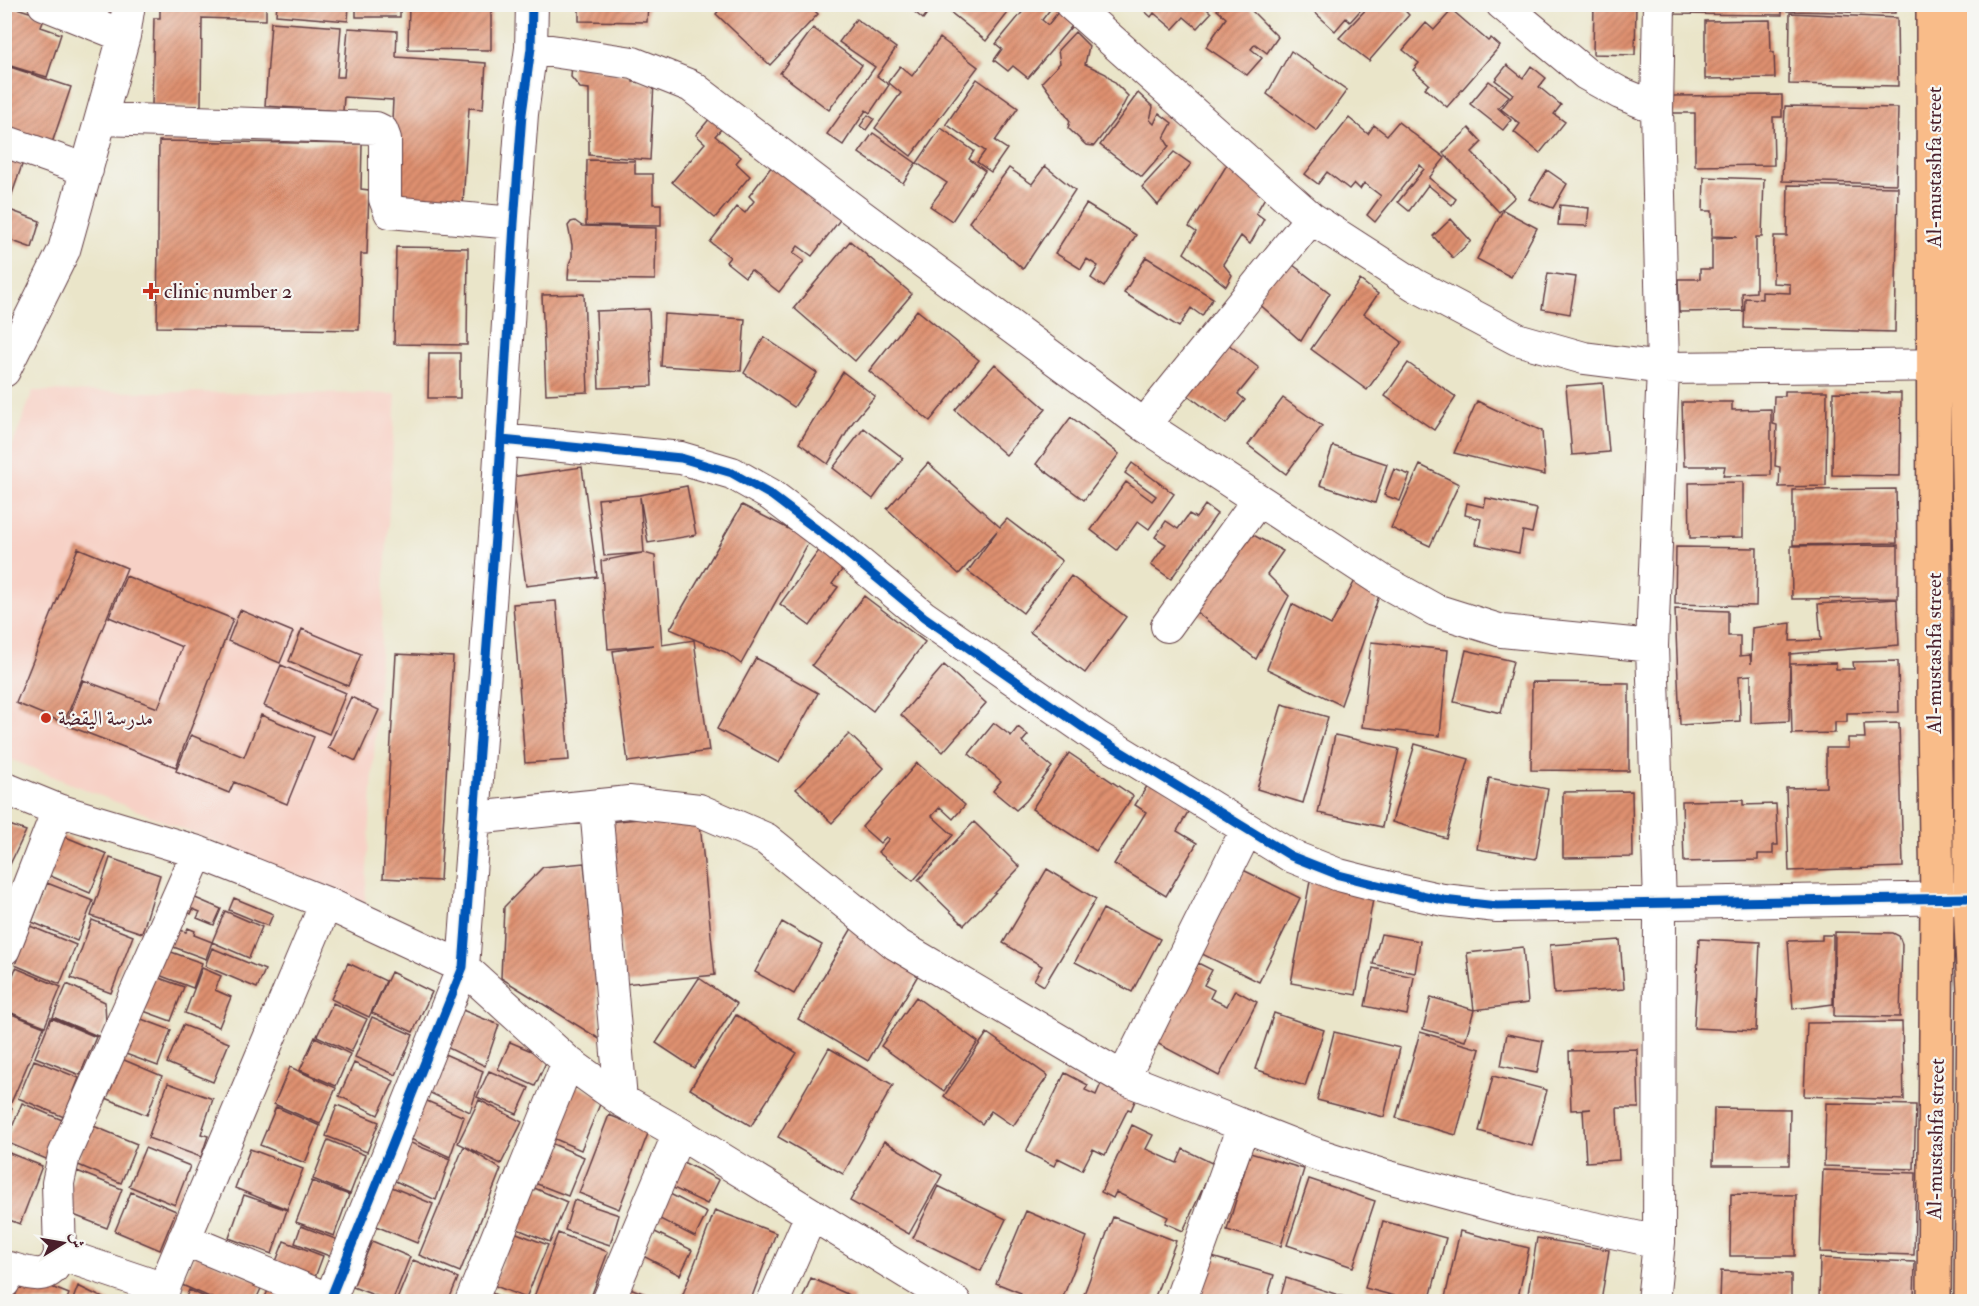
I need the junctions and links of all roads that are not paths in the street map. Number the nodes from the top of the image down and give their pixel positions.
1 (44, 4) edge
2 (129, 4) edge
3 (532, 4) edge
4 (1071, 4) edge
5 (1502, 4) edge
6 (1659, 4) edge
7 (1933, 4) edge
8 (1960, 4) edge
9 (124, 36) junction
10 (531, 48) junction
11 (1657, 108) junction
12 (101, 119) junction
13 (4, 141) edge
14 (87, 170) junction
15 (1311, 218) junction
16 (514, 223) junction
17 (1950, 366) junction
18 (1663, 368) junction
19 (4, 371) edge
20 (1144, 425) junction
21 (502, 440) junction
22 (1258, 500) junction
23 (1167, 626) dead end
24 (1652, 646) junction
25 (4, 788) edge
26 (596, 807) junction
27 (58, 810) junction
28 (474, 818) junction
29 (1247, 829) junction
30 (198, 852) junction
31 (1970, 898) junction
32 (1937, 899) junction
33 (326, 903) junction
34 (1660, 905) junction
35 (4, 949) edge
36 (463, 967) junction
37 (1935, 967) junction
38 (1974, 978) edge
39 (1937, 1015) junction
40 (568, 1062) junction
41 (1124, 1078) junction
42 (621, 1100) junction
43 (1243, 1126) junction
44 (679, 1133) junction
45 (811, 1215) junction
46 (184, 1239) junction
47 (1659, 1242) junction
48 (60, 1254) junction
49 (6, 1272) edge
50 (161, 1295) edge
51 (939, 1298) edge
52 (329, 1301) edge
53 (471, 1302) edge
54 (608, 1302) edge
55 (772, 1302) edge
56 (1180, 1302) edge
57 (1653, 1302) edge
58 (1934, 1302) edge
59 (1971, 1302) edge

1 - 9 street
2 - 9 street
3 - 10 street
4 - 15 street
5 - 11 street
6 - 11 street
7 - 17 main road, Al-mustashfa street
8 - 17 main road, Al-mustashfa street
9 - 12 street
10 - 16 street
10 - 20 street
11 - 18 street
12 - 14 street
12 - 16 street
13 - 14 street
14 - 19 street
15 - 18 street
15 - 20 street
16 - 21 street
17 - 18 street
17 - 31 main road, Al-mustashfa street
17 - 32 main road, Al-mustashfa street
18 - 24 street
20 - 22 street
21 - 28 street
21 - 29 street
22 - 23 street
22 - 24 street
24 - 34 street
25 - 27 street
26 - 28 street
26 - 41 street
26 - 42 street
27 - 30 street
27 - 35 street
28 - 36 street
29 - 34 street
29 - 41 street
30 - 33 street
30 - 48 street
31 - 32 street
31 - 38 main road, Al-mustashfa street
32 - 34 street
32 - 37 main road, Al-mustashfa street
33 - 36 street
33 - 46 street
34 - 47 street
36 - 40 street
36 - 52 street
37 - 38 street
37 - 39 main road, Al-mustashfa street
38 - 39 street
38 - 59 main road, Al-mustashfa street
39 - 58 main road, Al-mustashfa street
40 - 42 street
40 - 53 street
41 - 43 street
42 - 44 street
43 - 47 street
43 - 56 street
44 - 45 street
44 - 54 street
45 - 51 street
45 - 55 street
46 - 50 street
46 - 52 street
47 - 57 street
48 - 49 street
48 - 50 street

